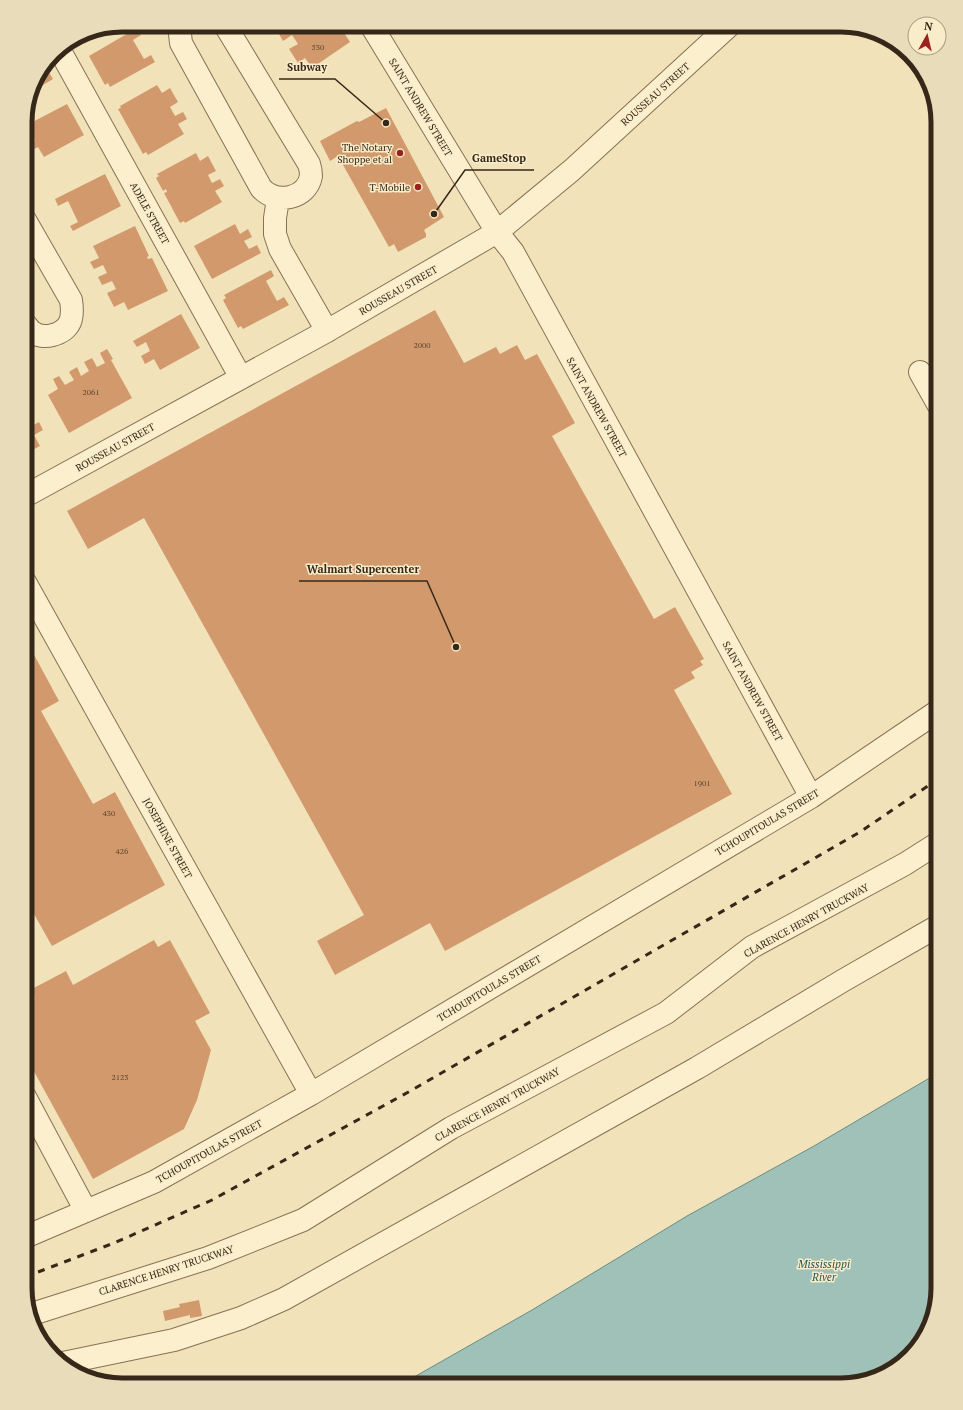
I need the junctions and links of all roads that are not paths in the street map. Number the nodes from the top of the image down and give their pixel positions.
1 (180, 32) edge
2 (230, 32) edge
3 (375, 32) edge
4 (722, 32) edge
5 (62, 55) edge
6 (278, 199) junction
7 (32, 232) edge
8 (497, 232) junction
9 (327, 331) junction
10 (32, 332) edge
11 (920, 372) dead end
12 (241, 378) junction
13 (931, 392) edge
14 (32, 492) edge
15 (32, 595) edge
16 (931, 717) edge
17 (811, 796) junction
18 (931, 847) edge
19 (931, 930) edge
20 (311, 1094) junction
21 (32, 1110) edge
22 (86, 1211) junction
23 (32, 1235) edge
24 (36, 1313) edge
25 (70, 1362) edge

1 - 6 street
2 - 6 street
3 - 8 street, SAINT ANDREW STREET
4 - 8 street, ROUSSEAU STREET
5 - 12 street, ADELE STREET
6 - 9 street
7 - 10 street
8 - 9 street, ROUSSEAU STREET
8 - 17 street, SAINT ANDREW STREET
9 - 12 street, ROUSSEAU STREET
11 - 13 street
12 - 14 street, ROUSSEAU STREET
15 - 20 street, JOSEPHINE STREET
16 - 17 street, TCHOUPITOULAS STREET
17 - 20 street, TCHOUPITOULAS STREET
18 - 24 street, CLARENCE HENRY TRUCKWAY
19 - 25 street
20 - 22 street, TCHOUPITOULAS STREET
21 - 22 street
22 - 23 street, TCHOUPITOULAS STREET

